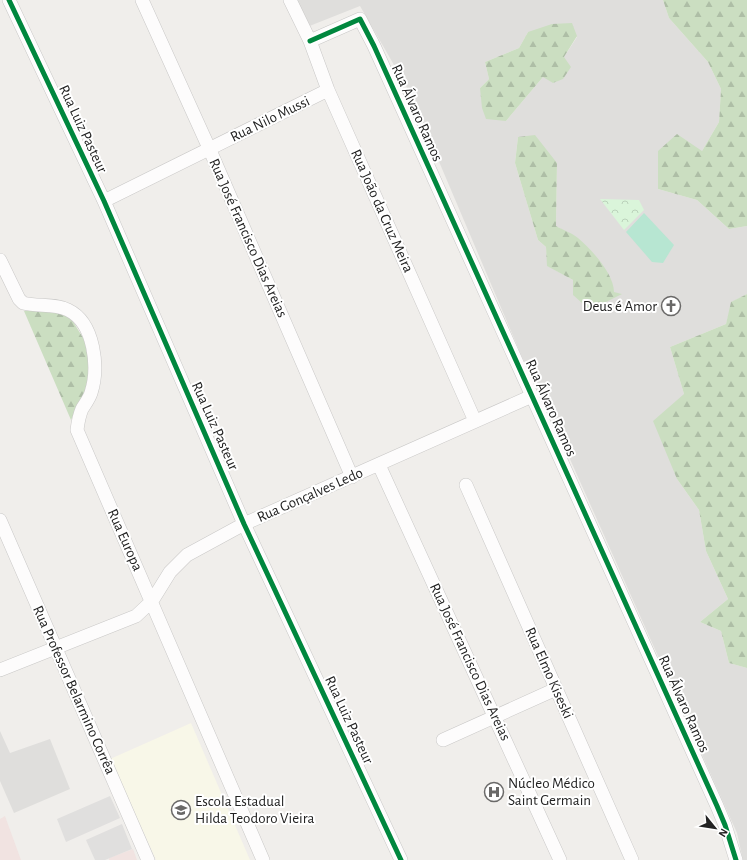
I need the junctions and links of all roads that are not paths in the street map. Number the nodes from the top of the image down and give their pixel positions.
1 (9, 0) edge
2 (142, 0) edge
3 (290, 0) edge
4 (310, 41) junction
5 (328, 90) junction
6 (209, 148) junction
7 (104, 201) junction
8 (0, 260) edge
9 (532, 396) junction
10 (475, 421) junction
11 (379, 465) junction
12 (352, 477) junction
13 (466, 485) dead end
14 (0, 520) edge
15 (244, 524) junction
16 (152, 601) junction
17 (55, 648) junction
18 (0, 670) edge
19 (556, 689) junction
20 (494, 717) junction
21 (443, 740) dead end
22 (148, 860) edge
23 (263, 860) edge
24 (401, 860) edge
25 (560, 860) edge
26 (632, 860) edge
27 (736, 860) edge

1 - 7 street, Rua Luiz Pasteur
2 - 6 street, Rua José Francisco Dias Areias
3 - 4 street, Rua João da Cruz Meira
4 - 5 street, Rua João da Cruz Meira
4 - 9 street, Rua Álvaro Ramos
5 - 6 street, Rua Nilo Mussi
5 - 10 street, Rua João da Cruz Meira
6 - 7 street, Rua Nilo Mussi
6 - 12 street, Rua José Francisco Dias Areias
7 - 15 street, Rua Luiz Pasteur
8 - 16 street, Rua Europa
9 - 10 street, Rua Gonçalves Ledo
9 - 27 street, Rua Álvaro Ramos
10 - 11 street, Rua Gonçalves Ledo
11 - 12 street, Rua Gonçalves Ledo
11 - 20 street, Rua José Francisco Dias Areias
12 - 15 street, Rua Gonçalves Ledo
13 - 19 street, Rua Elmo Kiseski
14 - 17 street, Rua Professor Belarmino Corrêa
15 - 16 street, Rua Gonçalves Ledo
15 - 24 street, Rua Luiz Pasteur
16 - 17 street, Rua Gonçalves Ledo
16 - 23 street, Rua Europa
17 - 18 street, Rua Gonçalves Ledo
17 - 22 street, Rua Professor Belarmino Corrêa
19 - 20 street
19 - 26 street, Rua Elmo Kiseski
20 - 21 street
20 - 25 street, Rua José Francisco Dias Areias

